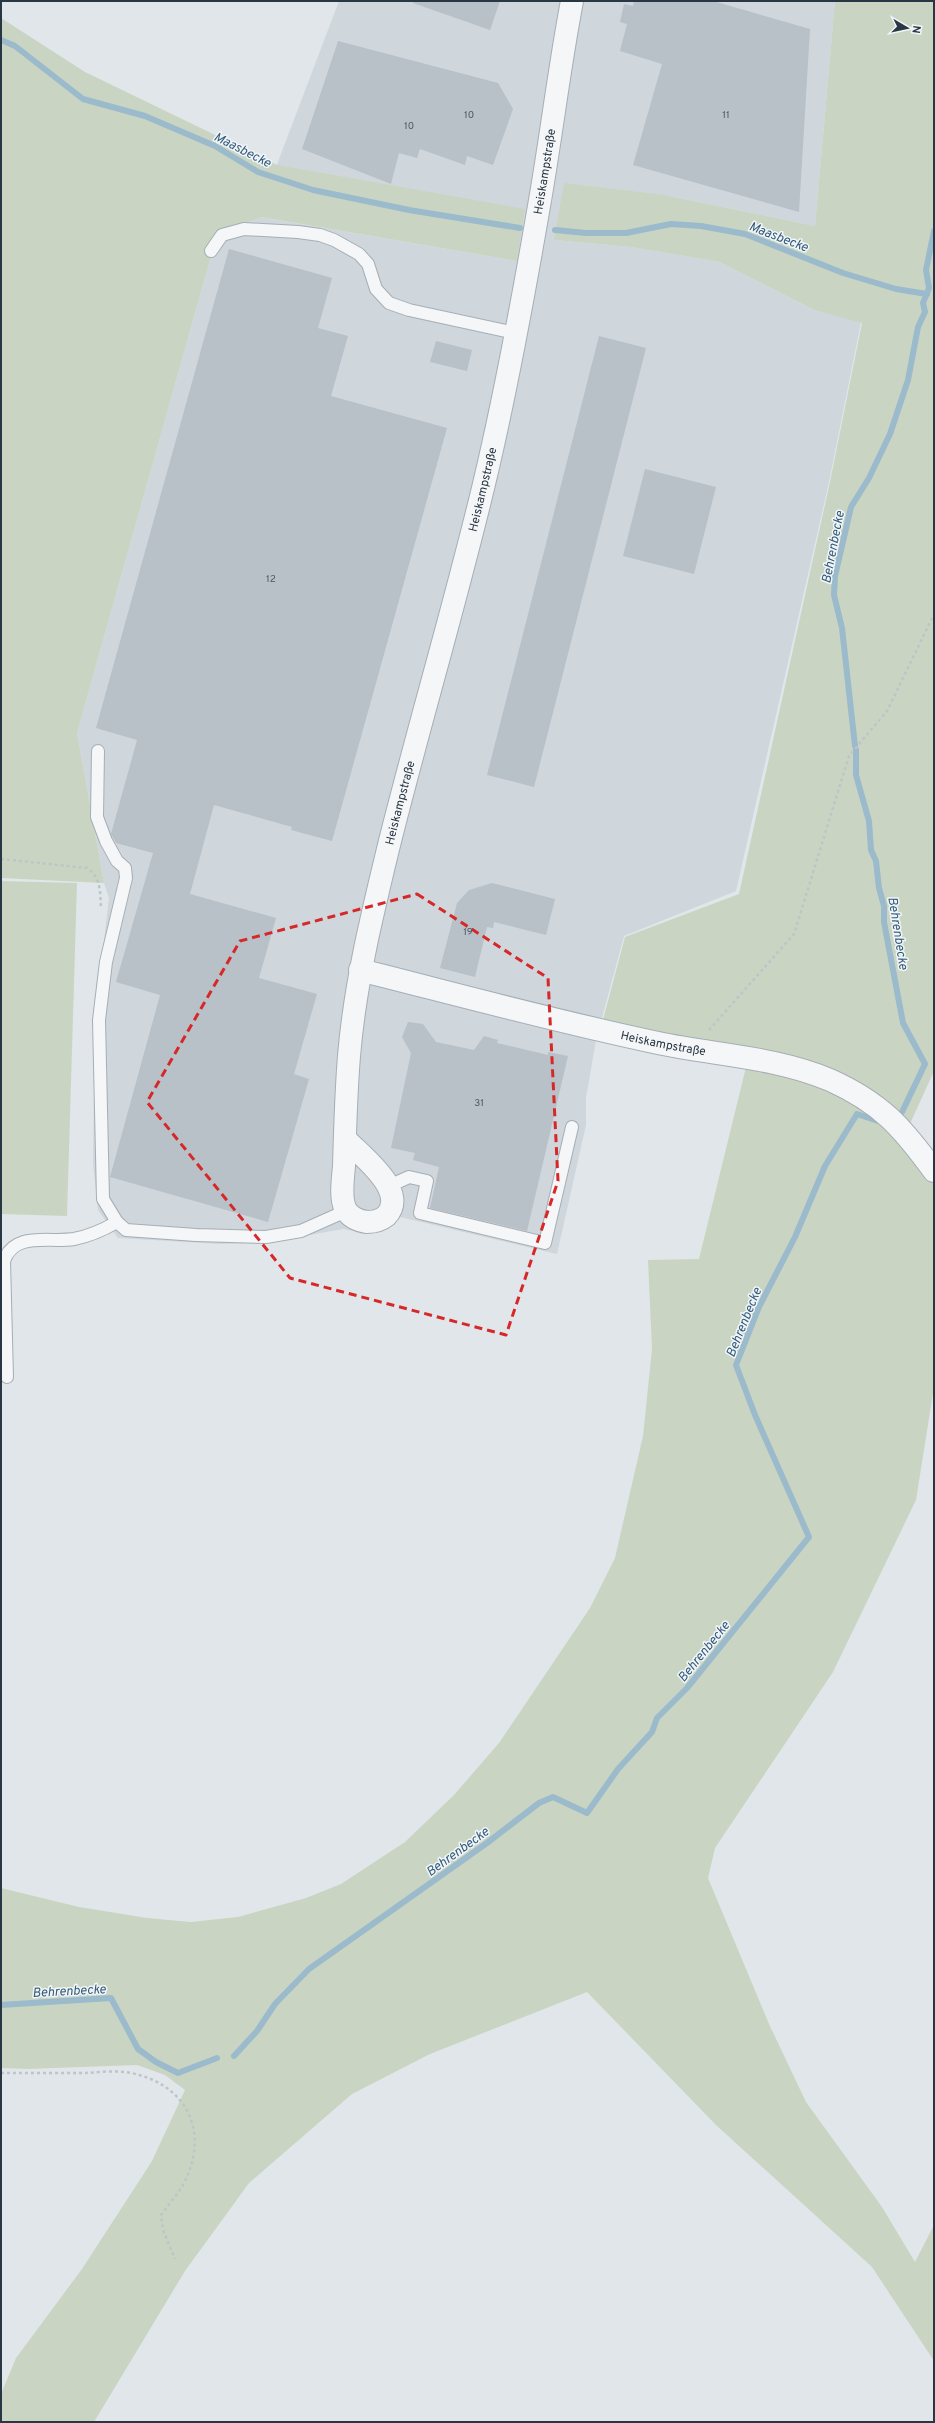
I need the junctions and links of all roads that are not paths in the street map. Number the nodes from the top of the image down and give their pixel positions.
1 (572, 1) edge
2 (211, 251) dead end
3 (516, 333) junction
4 (98, 751) dead end
5 (360, 970) junction
6 (572, 1127) dead end
7 (345, 1139) junction
8 (934, 1172) edge
9 (389, 1186) junction
10 (346, 1211) junction
11 (117, 1222) junction
12 (7, 1377) dead end

1 - 3 street, Heiskampstraße
2 - 3 lane
3 - 5 street, Heiskampstraße
4 - 11 lane
5 - 7 street, Heiskampstraße
5 - 8 street, Heiskampstraße
6 - 9 lane
7 - 9 street
7 - 10 street, Heiskampstraße
9 - 10 street
10 - 11 lane
11 - 12 lane

